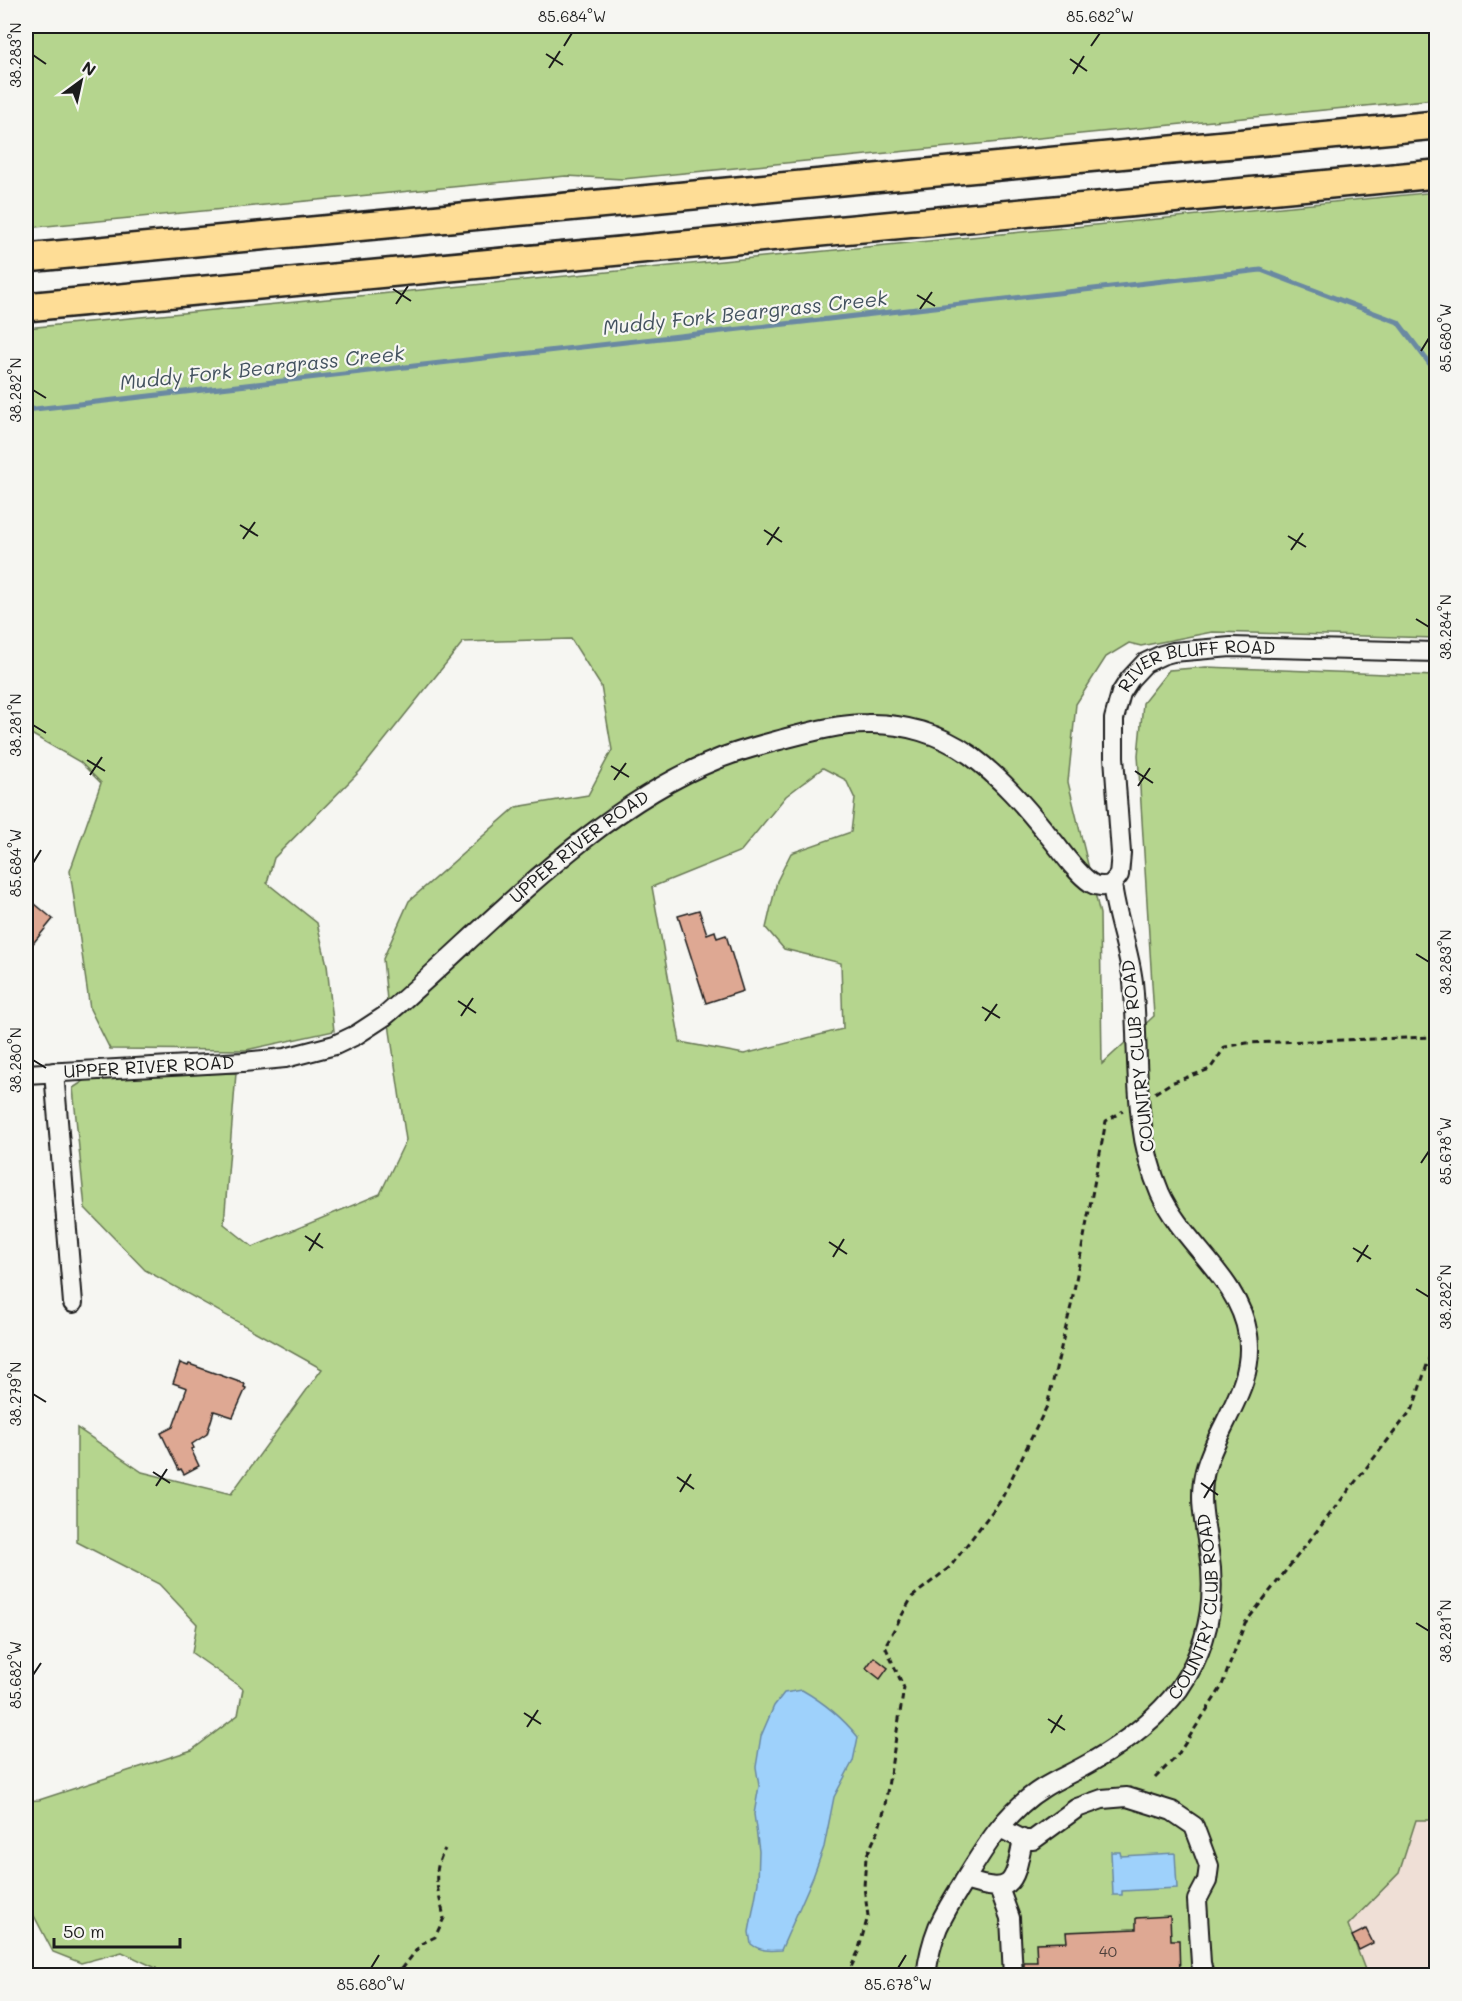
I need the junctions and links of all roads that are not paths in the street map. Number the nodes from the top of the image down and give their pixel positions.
1 (1437, 125) edge
2 (1437, 174) edge
3 (26, 258) edge
4 (26, 307) edge
5 (1437, 652) edge
6 (1112, 884) junction
7 (54, 1072) junction
8 (26, 1074) edge
9 (73, 1303) dead end
10 (1000, 1828) junction
11 (1023, 1839) junction
12 (965, 1880) junction
13 (999, 1888) junction
14 (926, 1976) edge
15 (1013, 1976) edge
16 (1204, 1976) edge

1 - 3 highway
2 - 4 highway
5 - 6 street, RIVER BLUFF ROAD
6 - 7 street, UPPER RIVER ROAD
6 - 10 street, COUNTRY CLUB ROAD
7 - 8 street, UPPER RIVER ROAD
7 - 9 street
10 - 11 street
10 - 12 street, COUNTRY CLUB ROAD
11 - 13 street
11 - 16 street
12 - 13 street
12 - 14 street, COUNTRY CLUB ROAD
13 - 15 street

